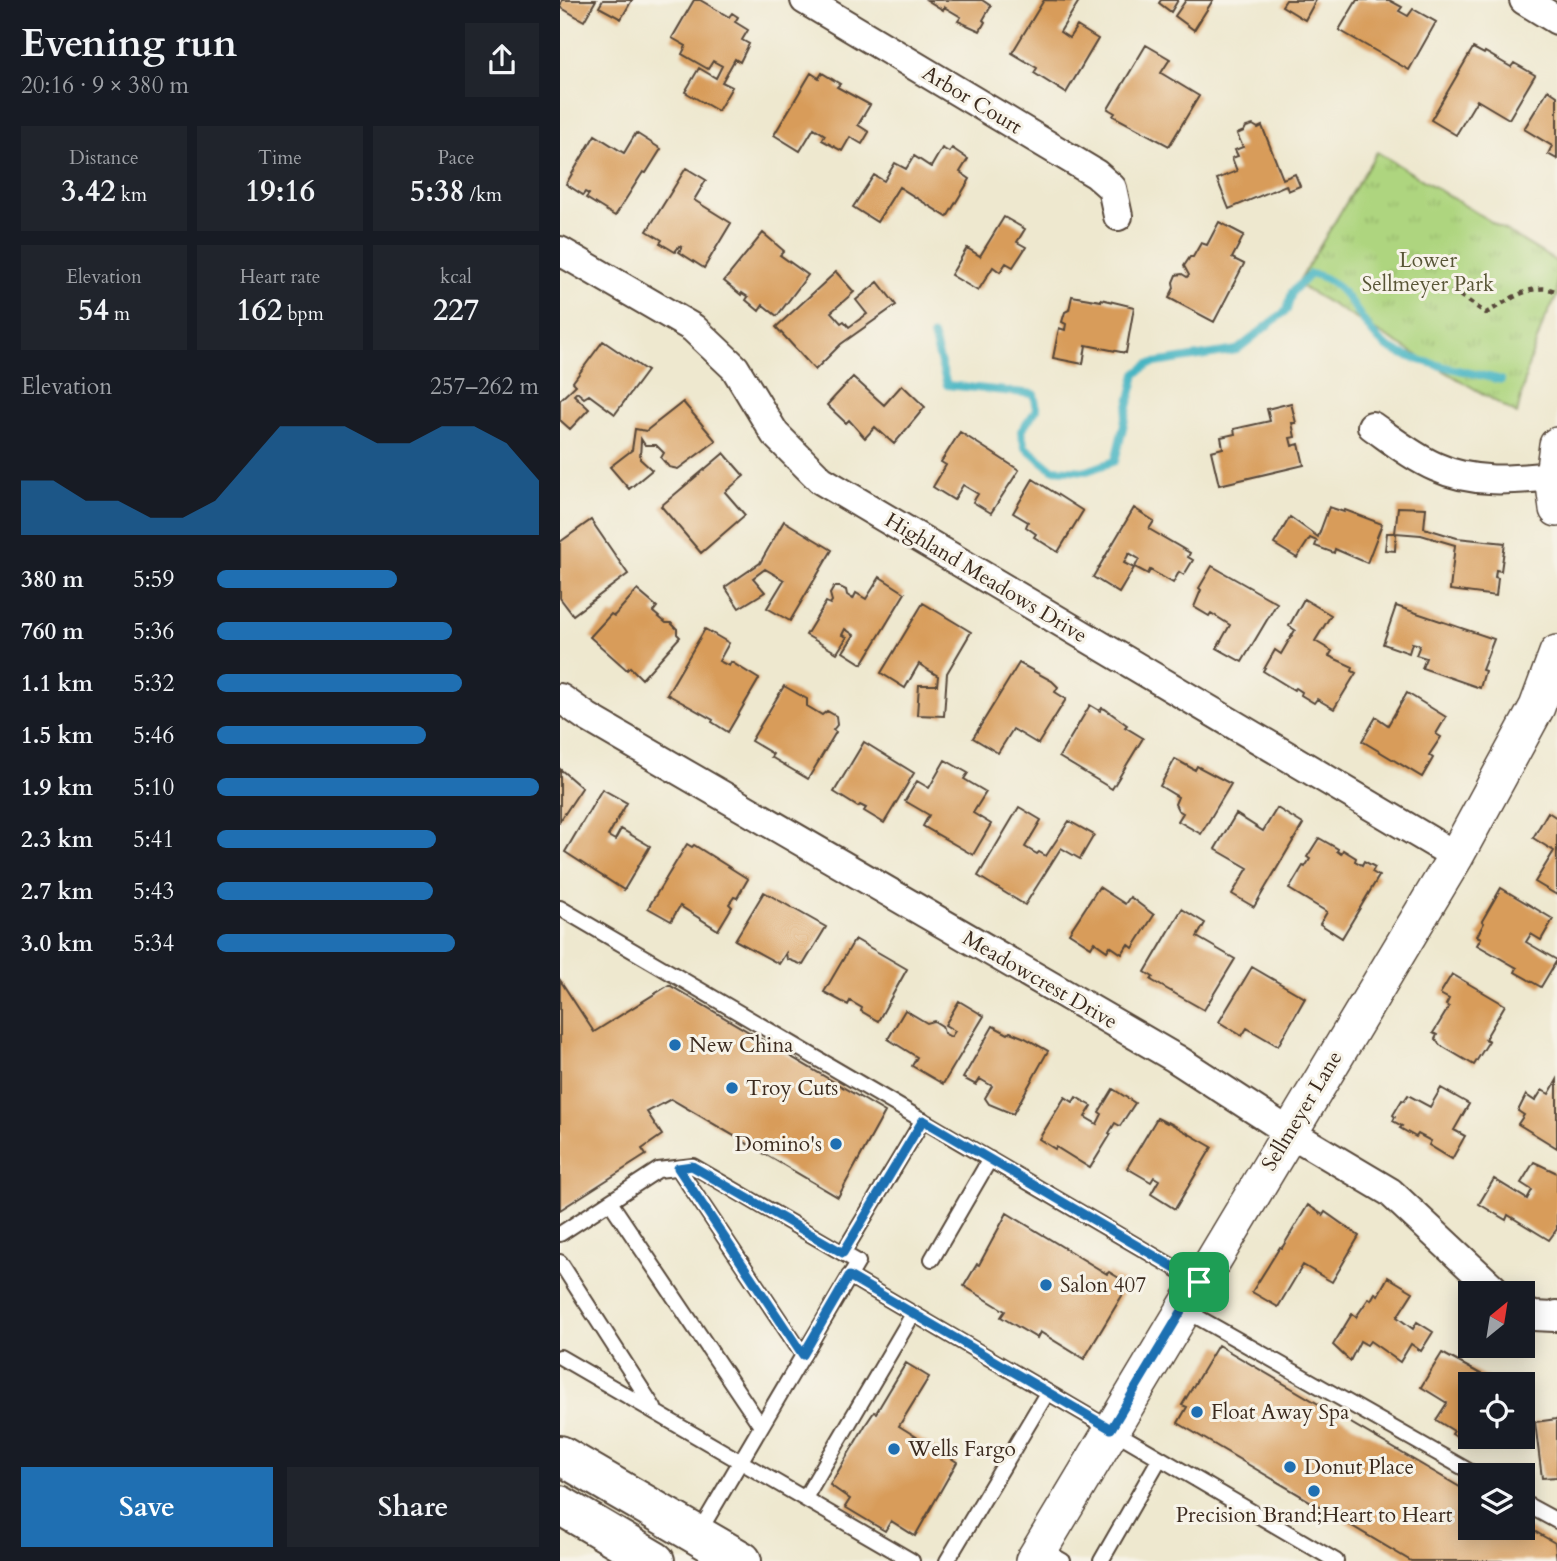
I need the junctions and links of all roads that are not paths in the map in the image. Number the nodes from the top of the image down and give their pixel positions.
1 (805, 0) edge
2 (1524, 0) edge
3 (1557, 20) edge
4 (1118, 216) dead end
5 (560, 251) edge
6 (1372, 426) dead end
7 (1556, 477) edge
8 (1557, 653) edge
9 (560, 698) edge
10 (1456, 856) junction
11 (560, 908) edge
12 (923, 1120) junction
13 (1289, 1132) junction
14 (990, 1159) junction
15 (678, 1168) junction
16 (610, 1202) junction
17 (560, 1234) edge
18 (843, 1253) junction
19 (932, 1259) dead end
20 (560, 1262) edge
21 (849, 1276) junction
22 (1485, 1281) edge
23 (1191, 1296) junction
24 (913, 1314) junction
25 (1556, 1316) edge
26 (1535, 1317) edge
27 (803, 1355) junction
28 (560, 1357) edge
29 (1047, 1393) junction
30 (656, 1412) junction
31 (761, 1426) junction
32 (1111, 1429) junction
33 (560, 1455) edge
34 (1160, 1458) junction
35 (741, 1461) junction
36 (1458, 1464) edge
37 (805, 1498) junction
38 (560, 1505) edge
39 (1535, 1509) edge
40 (1557, 1521) edge
41 (698, 1535) junction
42 (1046, 1557) edge
43 (655, 1561) edge
44 (743, 1561) edge
45 (912, 1561) edge
46 (947, 1561) edge
47 (1101, 1561) edge
48 (1336, 1561) edge

1 - 4 street, Arbor Court
2 - 3 street
5 - 10 street, Highland Meadows Drive
6 - 7 street
8 - 10 street, Sellmeyer Lane
9 - 13 street, Meadowcrest Drive
10 - 13 street, Sellmeyer Lane
11 - 12 lane
12 - 14 lane
12 - 18 lane
13 - 22 street, Meadowcrest Drive
13 - 23 street, Sellmeyer Lane
14 - 19 lane
14 - 23 lane
15 - 16 lane
15 - 18 lane
15 - 27 lane
16 - 17 lane
16 - 31 lane
18 - 21 lane
20 - 30 lane
21 - 24 lane
21 - 27 lane
23 - 32 street, Sellmeyer Lane
23 - 36 lane
24 - 29 lane
24 - 37 lane
25 - 26 street
27 - 31 lane
28 - 30 lane
29 - 32 lane
29 - 46 lane
30 - 35 lane
31 - 35 lane
32 - 34 lane
32 - 42 street, Sellmeyer Lane
33 - 41 main road
34 - 47 lane
34 - 48 lane
35 - 37 lane
35 - 41 lane
37 - 45 lane
38 - 43 main road
39 - 40 lane
41 - 44 main road

